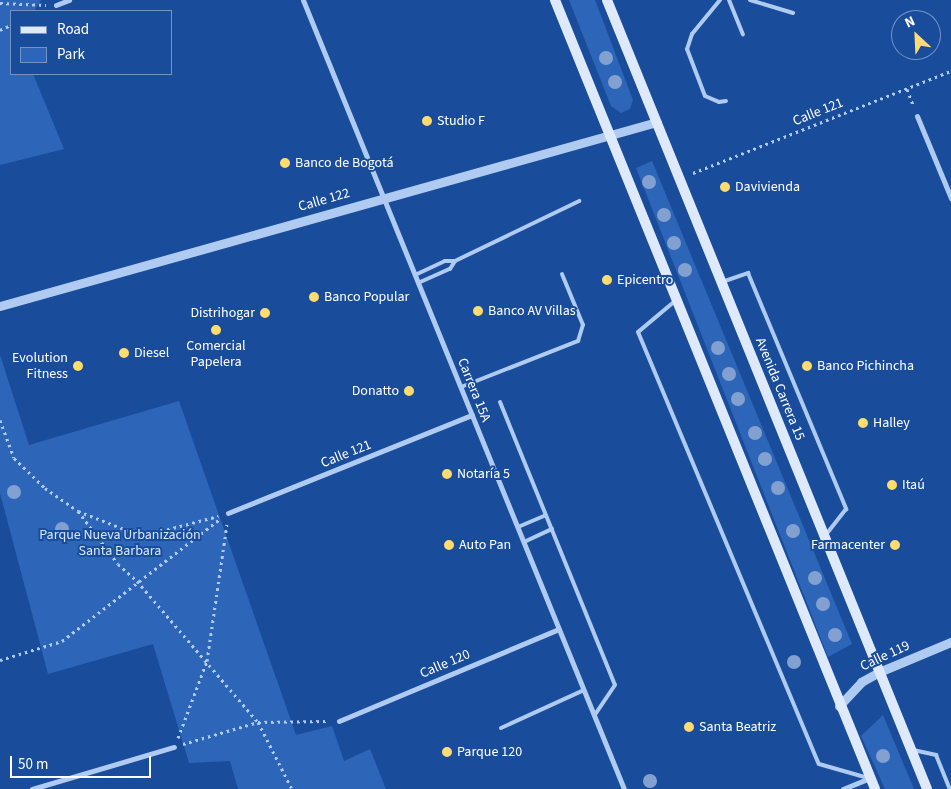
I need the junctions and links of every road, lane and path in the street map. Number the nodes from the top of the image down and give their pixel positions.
1 (69, 0) edge
2 (304, 0) edge
3 (556, 0) edge
4 (607, 0) edge
5 (720, 0) edge
6 (729, 0) edge
7 (750, 0) edge
8 (0, 3) edge
9 (56, 5) joint
10 (793, 13) dead end
11 (743, 34) dead end
12 (951, 71) edge
13 (907, 88) junction
14 (726, 101) dead end
15 (917, 116) joint
16 (657, 122) junction
17 (610, 135) junction
18 (693, 173) dead end
19 (384, 198) junction
20 (951, 198) edge
21 (579, 201) dead end
22 (455, 261) junction
23 (562, 274) dead end
24 (415, 275) junction
25 (722, 282) junction
26 (418, 283) junction
27 (675, 301) junction
28 (0, 306) edge
29 (461, 387) junction
30 (500, 402) dead end
31 (472, 415) junction
32 (0, 420) edge
33 (78, 511) junction
34 (228, 513) junction
35 (546, 515) junction
36 (518, 527) junction
37 (552, 529) junction
38 (825, 537) junction
39 (524, 542) junction
40 (137, 581) junction
41 (559, 629) junction
42 (951, 642) edge
43 (0, 660) edge
44 (207, 661) junction
45 (879, 672) junction
46 (584, 690) junction
47 (839, 706) junction
48 (594, 716) junction
49 (339, 720) joint
50 (258, 722) junction
51 (500, 728) dead end
52 (174, 747) junction
53 (911, 750) junction
54 (870, 778) junction
55 (32, 789) edge
56 (292, 789) edge
57 (624, 789) edge
58 (843, 789) edge
59 (875, 789) edge
60 (927, 789) edge
61 (950, 789) edge

1 - 9 street
2 - 19 street, Carrera 15A
3 - 17 main road
4 - 16 main road, Avenida Carrera 15
5 - 14 lane
6 - 11 lane
7 - 10 lane
8 - 9 path
12 - 13 path, Calle 121
13 - 15 path
13 - 18 path, Calle 121
15 - 20 street
16 - 17 street, Calle 122
16 - 25 main road, Avenida Carrera 15
17 - 19 street, Calle 122
17 - 27 main road
19 - 24 street, Carrera 15A
19 - 28 street, Calle 122
21 - 22 lane
22 - 24 lane
22 - 26 lane
23 - 29 lane
24 - 26 street, Carrera 15A
25 - 38 main road, Avenida Carrera 15
25 - 38 lane
26 - 29 street, Carrera 15A
27 - 47 main road
27 - 54 lane
29 - 31 street, Carrera 15A
30 - 35 lane
31 - 34 street, Calle 121
31 - 36 street, Carrera 15A
32 - 33 path
33 - 34 path
33 - 40 path
34 - 40 path
34 - 44 path
35 - 36 lane
35 - 37 lane
36 - 39 street, Carrera 15A
37 - 39 lane
37 - 48 lane
38 - 45 main road, Avenida Carrera 15
39 - 41 street, Carrera 15A
40 - 43 path
40 - 44 path
41 - 46 street, Carrera 15A
41 - 49 street, Calle 120
42 - 45 street, Calle 119
44 - 50 path
44 - 52 path
45 - 47 street, Calle 119
45 - 53 main road, Avenida Carrera 15
46 - 48 street, Carrera 15A
46 - 51 lane
47 - 54 main road
48 - 57 street, Carrera 15A
49 - 50 path
50 - 52 path
50 - 56 path
52 - 55 street
53 - 60 main road, Avenida Carrera 15
53 - 61 lane
54 - 58 street
54 - 59 main road

